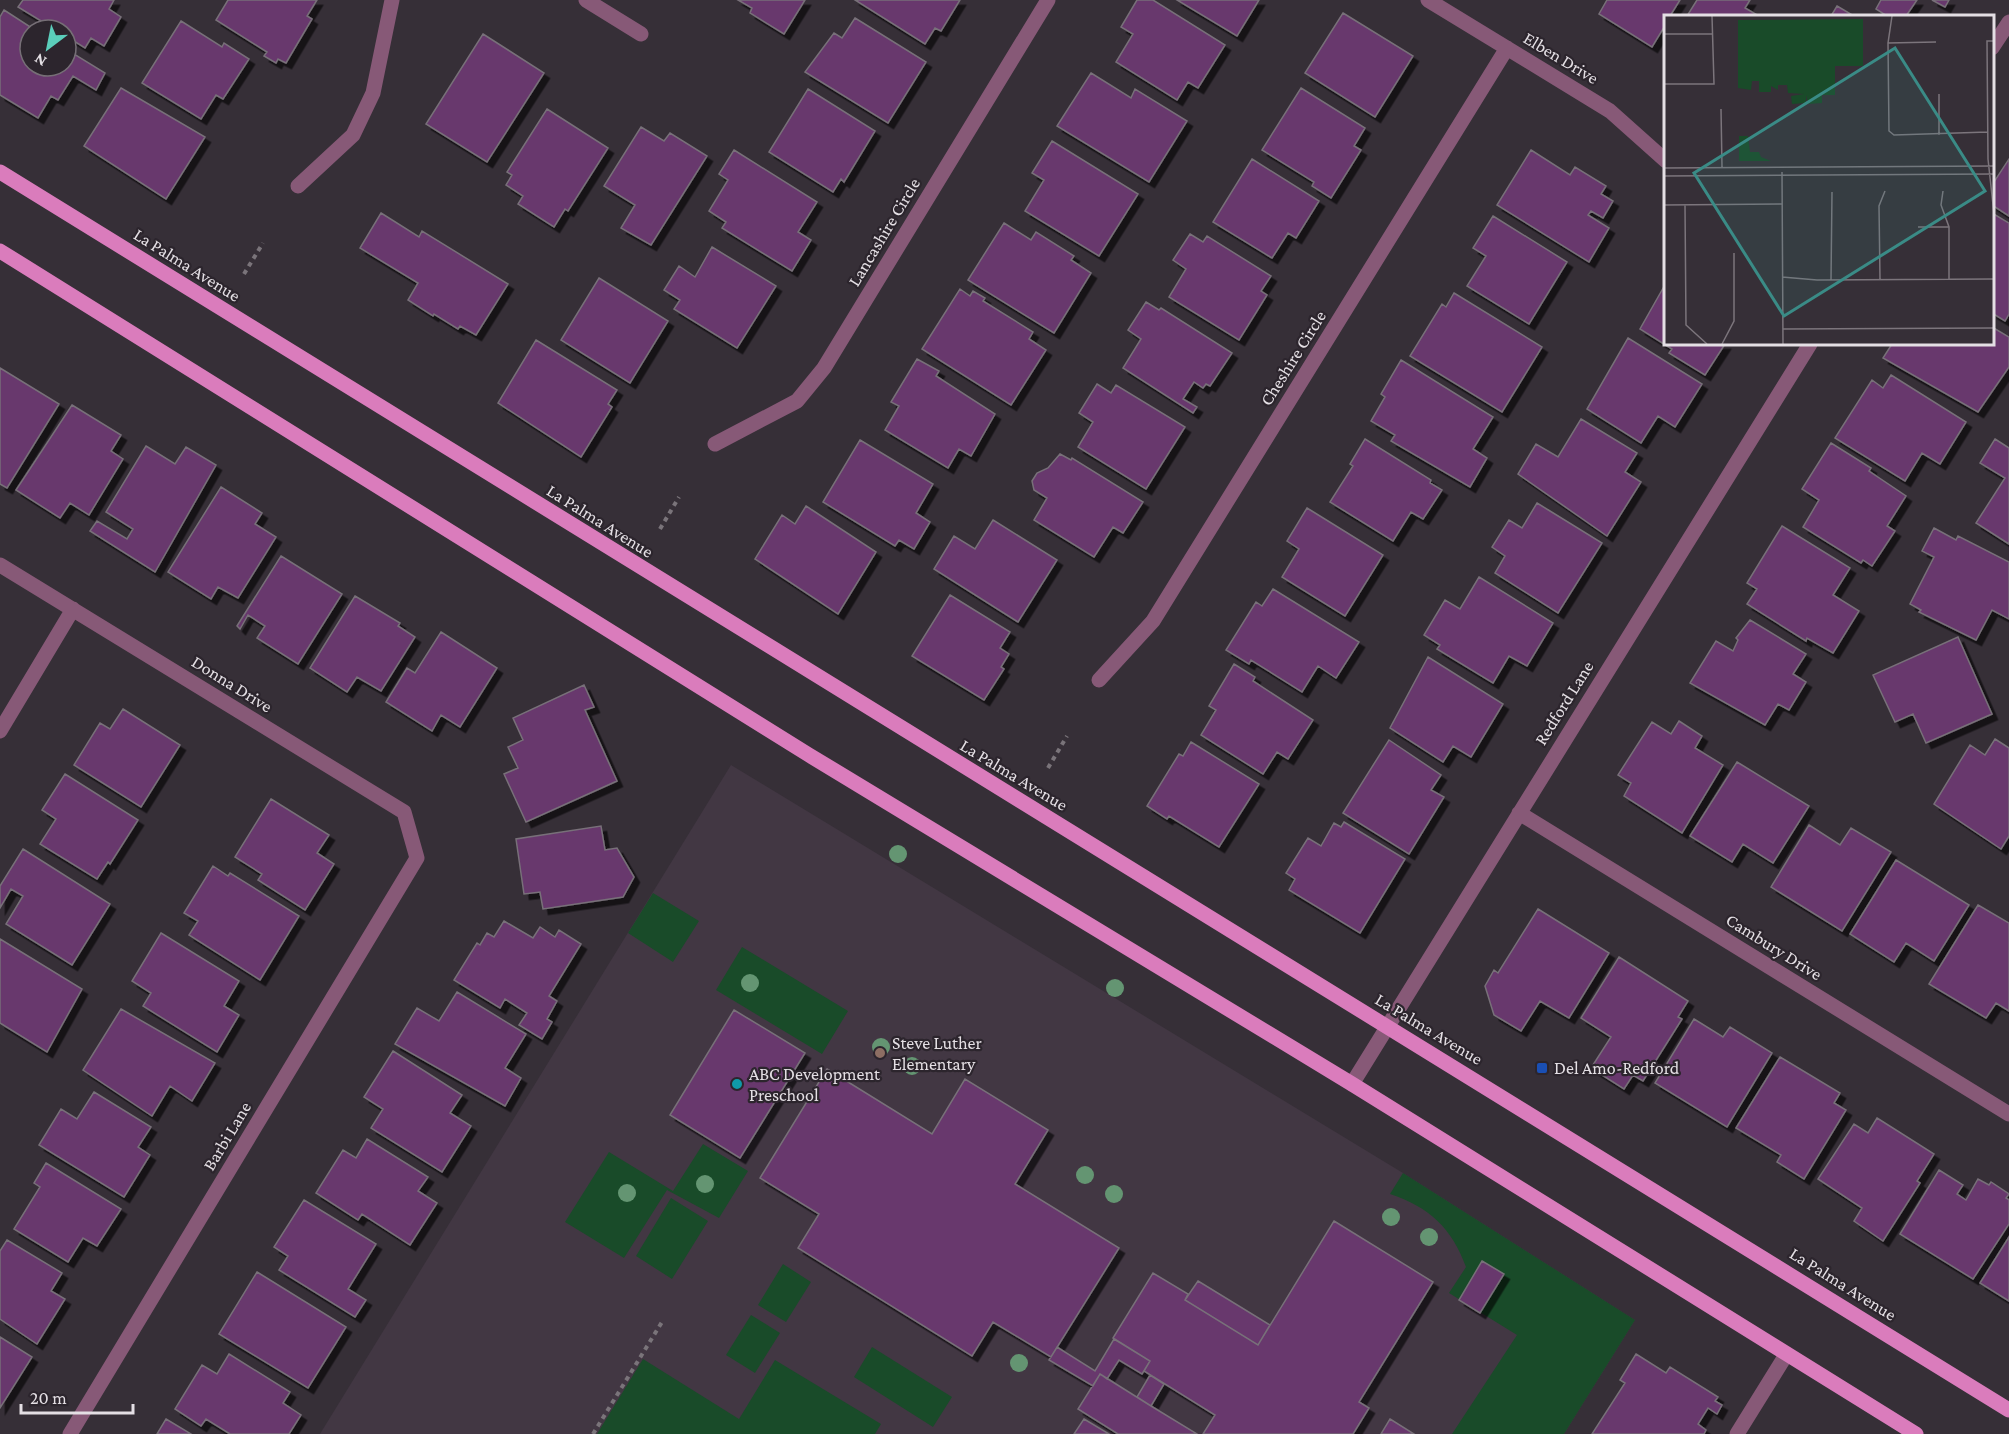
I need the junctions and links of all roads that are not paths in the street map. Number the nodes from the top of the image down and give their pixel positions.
1 (392, 0) edge
2 (586, 0) edge
3 (1048, 0) edge
4 (1428, 0) edge
5 (2009, 22) edge
6 (641, 34) dead end
7 (1994, 45) edge
8 (1507, 48) junction
9 (1664, 160) edge
10 (0, 172) edge
11 (298, 186) dead end
12 (0, 251) edge
13 (1809, 345) edge
14 (715, 444) dead end
15 (0, 565) edge
16 (74, 609) junction
17 (1099, 680) dead end
18 (0, 731) edge
19 (1519, 813) junction
20 (417, 858) joint
21 (1388, 1026) junction
22 (1352, 1084) junction
23 (2009, 1114) edge
24 (1786, 1355) junction
25 (2009, 1410) edge
26 (70, 1434) edge
27 (1737, 1434) edge
28 (1916, 1434) edge

1 - 11 street
2 - 6 street
3 - 14 street, Lancashire Circle
4 - 8 street, Elben Drive
5 - 7 street
8 - 9 street, Elben Drive
8 - 17 street, Cheshire Circle
10 - 21 main road, La Palma Avenue
12 - 22 main road
13 - 19 street, Redford Lane
15 - 16 street, Donna Drive
16 - 18 street
16 - 20 street, Donna Drive
19 - 21 street, Redford Lane
19 - 23 street, Cambury Drive
20 - 26 street, Barbi Lane
21 - 22 street, Redford Lane
21 - 25 main road, La Palma Avenue
22 - 24 main road
24 - 27 street
24 - 28 main road

